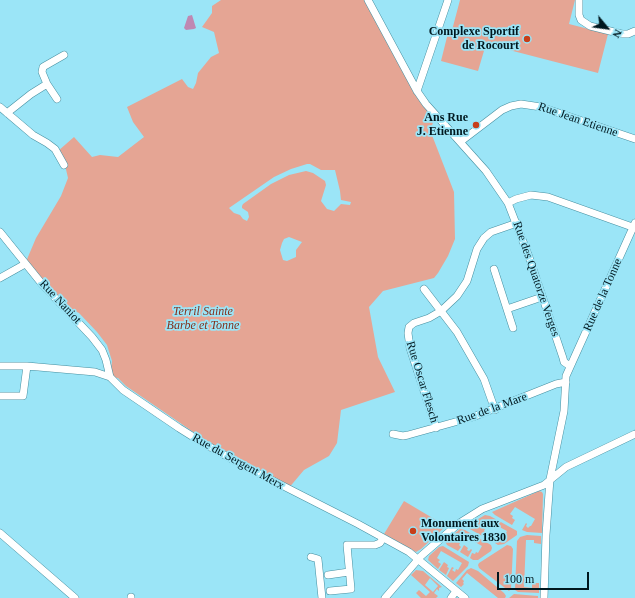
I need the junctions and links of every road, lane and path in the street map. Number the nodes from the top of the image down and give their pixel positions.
1 (368, 0) edge
2 (448, 0) edge
3 (579, 0) edge
4 (635, 31) edge
5 (64, 55) dead end
6 (46, 84) junction
7 (417, 91) junction
8 (57, 99) dead end
9 (0, 107) edge
10 (7, 113) junction
11 (635, 140) edge
12 (460, 142) junction
13 (64, 165) dead end
14 (508, 203) junction
15 (517, 223) junction
16 (634, 226) edge
17 (0, 232) edge
18 (25, 264) junction
19 (494, 270) dead end
20 (0, 278) edge
21 (424, 289) dead end
22 (542, 296) junction
23 (507, 309) junction
24 (441, 311) junction
25 (513, 328) dead end
26 (0, 366) edge
27 (27, 366) junction
28 (570, 366) junction
29 (110, 377) junction
30 (566, 382) junction
31 (0, 396) edge
32 (495, 410) junction
33 (436, 428) junction
34 (393, 434) dead end
35 (635, 434) edge
36 (550, 479) junction
37 (0, 533) edge
38 (383, 538) junction
39 (312, 557) dead end
40 (418, 560) junction
41 (349, 572) junction
42 (328, 574) dead end
43 (330, 591) dead end
44 (456, 591) junction
45 (75, 598) edge
46 (322, 598) edge
47 (384, 598) edge
48 (451, 598) edge
49 (465, 598) edge
50 (544, 598) edge

1 - 7 street, Rue des Quatorze Verges
2 - 7 street
3 - 4 street
5 - 6 street
6 - 8 street
6 - 10 street
7 - 12 street, Rue des Quatorze Verges
9 - 10 street
10 - 13 street
11 - 12 street, Rue Jean Etienne
12 - 14 street, Rue des Quatorze Verges
14 - 15 street, Rue des Quatorze Verges
14 - 16 street
15 - 22 street, Rue des Quatorze Verges
15 - 24 street, Rue Oscar Flesch
16 - 28 street, Rue de la Tonne
17 - 18 street, Rue Naniot
18 - 20 street
18 - 29 street, Rue Naniot
19 - 23 street
21 - 24 street
22 - 23 street
22 - 28 street, Rue des Quatorze Verges
23 - 25 street
24 - 32 street
24 - 33 street, Rue Oscar Flesch
26 - 27 street, Rue du Sergent Merx
27 - 29 street, Rue du Sergent Merx
27 - 31 street
28 - 30 street
29 - 38 street, Rue du Sergent Merx
30 - 32 street, Rue de la Mare
30 - 36 street
32 - 33 street, Rue de la Mare
33 - 34 street, Rue de la Mare
35 - 36 street
36 - 40 street
36 - 50 street
37 - 45 street
38 - 40 street, Rue du Sergent Merx
38 - 41 street
39 - 46 street
40 - 44 street, Rue du Sergent Merx
40 - 47 street
41 - 42 street
41 - 43 street
44 - 48 street
44 - 49 street, Rue du Sergent Merx

